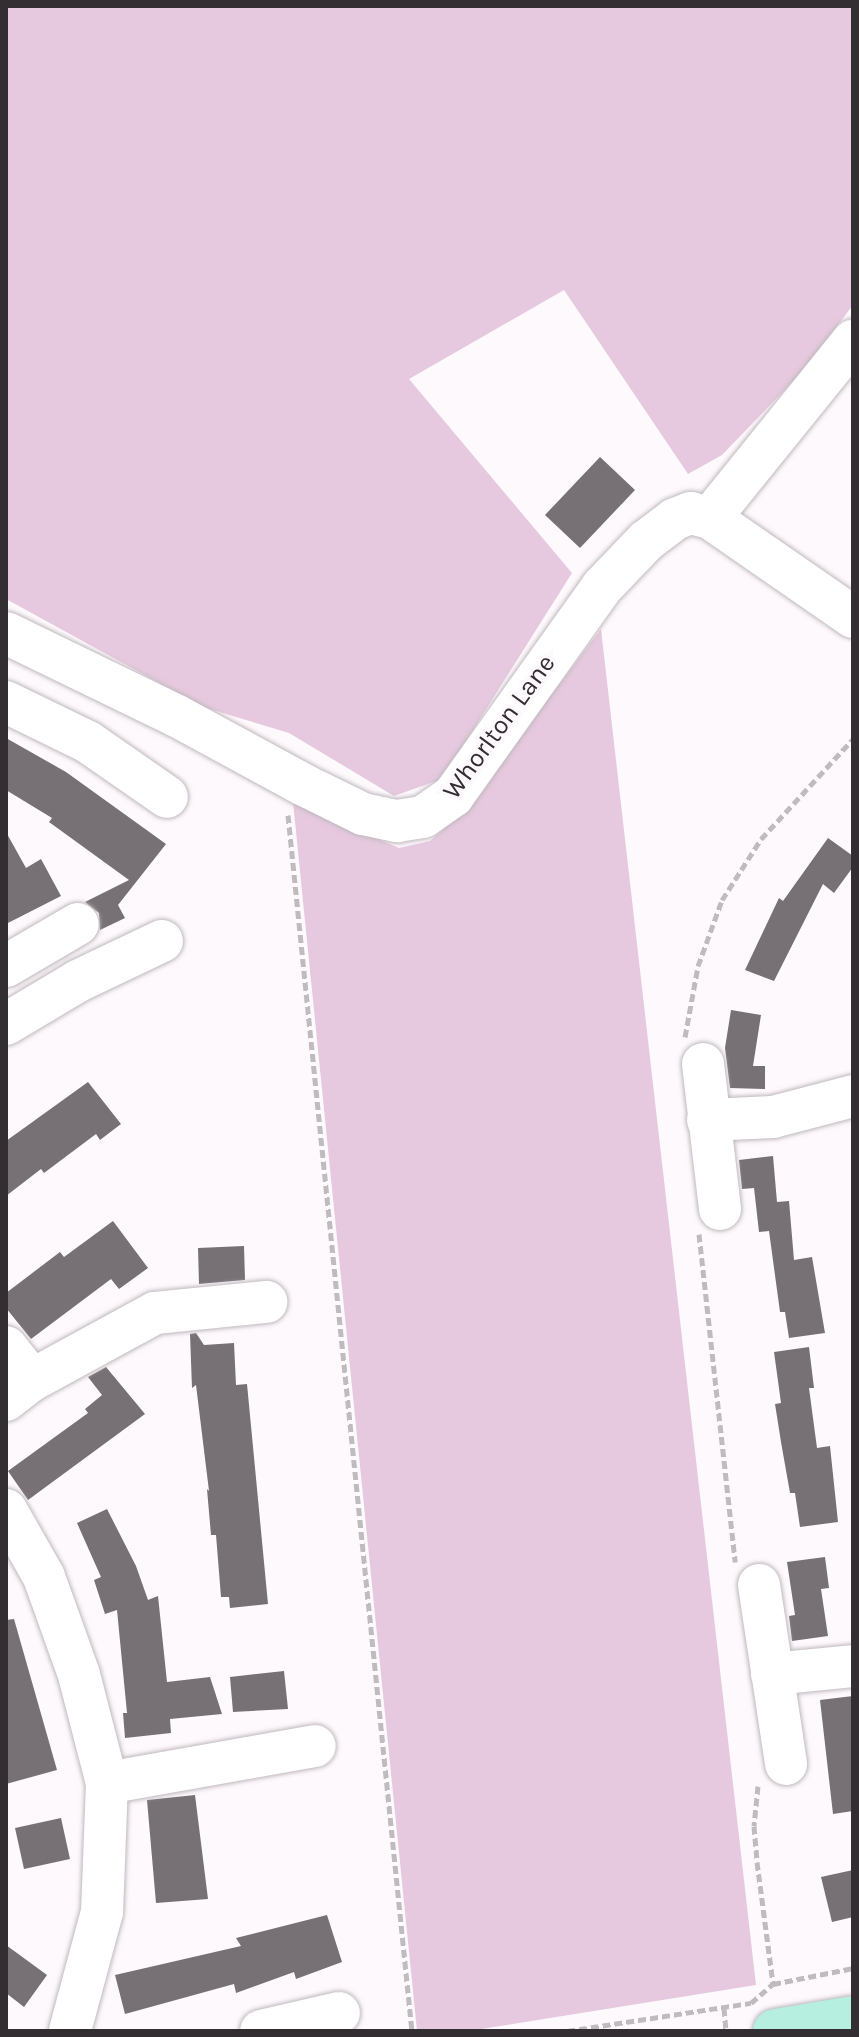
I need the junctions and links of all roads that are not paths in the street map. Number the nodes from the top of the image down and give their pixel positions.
1 (853, 341) edge
2 (710, 518) junction
3 (853, 617) edge
4 (6, 633) edge
5 (6, 702) edge
6 (167, 797) dead end
7 (78, 924) dead end
8 (162, 941) dead end
9 (6, 966) edge
10 (6, 1024) edge
11 (694, 1058) road end
12 (853, 1096) edge
13 (708, 1120) junction
14 (709, 1218) road end
15 (266, 1302) dead end
16 (6, 1347) edge
17 (19, 1390) edge
18 (6, 1510) edge
19 (747, 1578) road end
20 (853, 1666) edge
21 (772, 1674) junction
22 (315, 1746) dead end
23 (773, 1772) road end
24 (107, 1783) junction
25 (339, 2013) dead end
26 (853, 2018) edge
27 (70, 2031) edge
28 (261, 2031) edge
29 (775, 2031) edge

1 - 2 street
2 - 3 street
2 - 4 street, Whorlton Lane
5 - 6 street
7 - 9 street
8 - 10 street
11 - 13 street
12 - 13 street
13 - 14 street
15 - 17 street
16 - 17 street
18 - 24 street
19 - 21 street
20 - 21 street
21 - 23 street
22 - 24 street
24 - 27 street
25 - 28 street
26 - 29 main road

